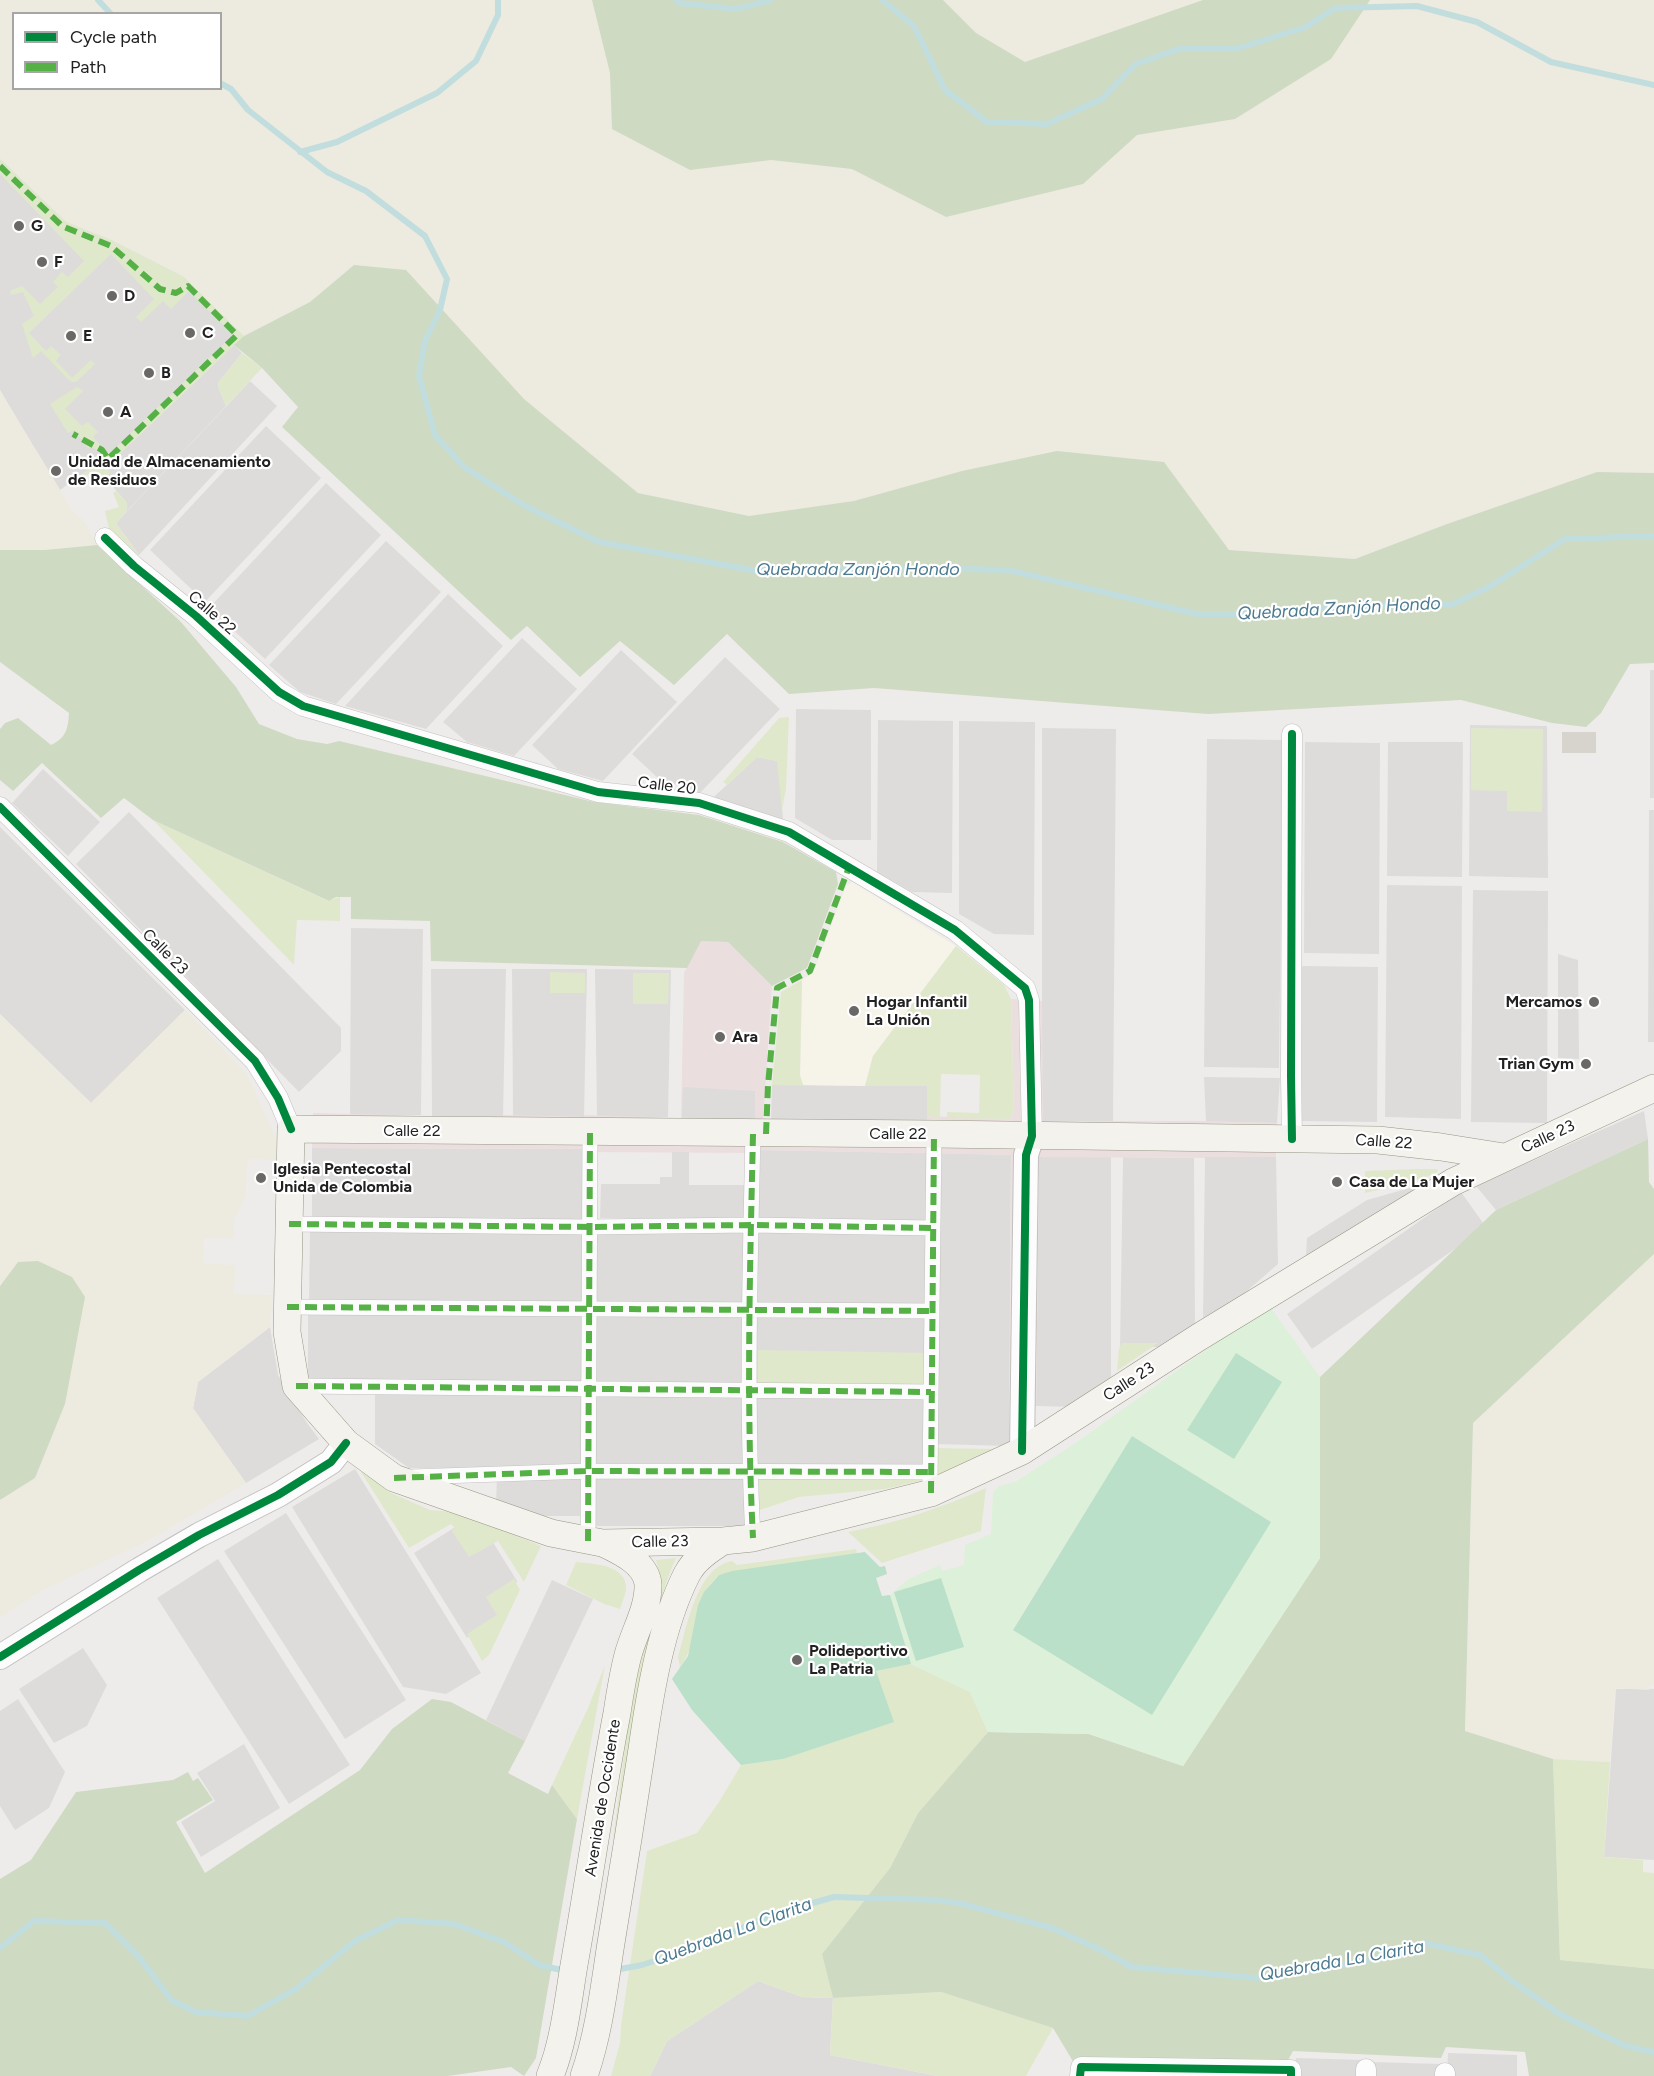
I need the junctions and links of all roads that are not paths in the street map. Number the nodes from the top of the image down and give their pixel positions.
1 (105, 538) dead end
2 (303, 706) joint
3 (1292, 734) dead end
4 (0, 807) edge
5 (1654, 1088) edge
6 (291, 1129) junction
7 (591, 1132) junction
8 (753, 1134) junction
9 (934, 1134) junction
10 (1032, 1136) junction
11 (1292, 1139) junction
12 (1441, 1147) junction
13 (1504, 1158) junction
14 (1453, 1182) junction
15 (289, 1224) junction
16 (751, 1225) junction
17 (590, 1227) junction
18 (932, 1228) junction
19 (287, 1307) junction
20 (589, 1310) junction
21 (750, 1311) junction
22 (932, 1311) junction
23 (297, 1386) junction
24 (589, 1390) junction
25 (749, 1391) junction
26 (931, 1392) junction
27 (346, 1443) junction
28 (1022, 1451) junction
29 (588, 1471) junction
30 (749, 1472) junction
31 (394, 1478) junction
32 (930, 1483) junction
33 (753, 1538) junction
34 (723, 1541) junction
35 (595, 1542) junction
36 (0, 1657) edge
37 (550, 2076) edge
38 (584, 2076) edge
39 (1080, 2076) edge
40 (1291, 2076) edge

1 - 2 street, Calle 22
2 - 10 street, Calle 20
3 - 11 street
4 - 6 street, Calle 23
5 - 13 main road, Calle 23
6 - 7 main road, Calle 22
6 - 15 main road, Calle 23
7 - 8 main road, Calle 22
7 - 17 street
8 - 9 main road, Calle 22
8 - 16 street
9 - 10 main road, Calle 22
9 - 18 street
10 - 11 main road, Calle 22
10 - 28 street
11 - 12 main road, Calle 22
12 - 13 main road, Calle 22
12 - 14 main road
13 - 14 main road, Calle 23
14 - 28 main road, Calle 23
15 - 17 street
15 - 19 main road, Calle 23
16 - 17 street
16 - 18 street
16 - 21 street
17 - 20 street
18 - 22 street
19 - 20 street
19 - 23 main road, Calle 23
20 - 21 street
20 - 24 street
21 - 22 street
21 - 25 street
22 - 26 street
23 - 24 street
23 - 27 main road, Calle 23
24 - 25 street
24 - 29 street
25 - 26 street
25 - 30 street
26 - 32 street
27 - 31 main road, Calle 23
27 - 36 street
28 - 32 main road, Calle 23
29 - 30 street
29 - 31 street
29 - 35 street
30 - 32 street
30 - 33 street
31 - 35 main road, Calle 23
32 - 33 main road, Calle 23
33 - 34 main road, Calle 23
34 - 35 main road, Calle 23
34 - 38 main road, Avenida de Occidente
35 - 37 main road, Avenida de Occidente
39 - 40 street

